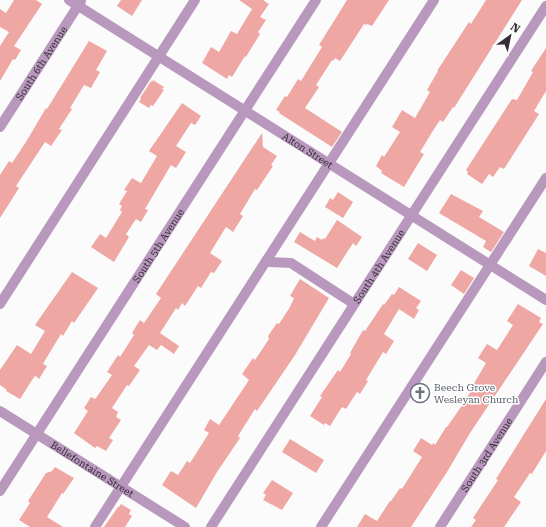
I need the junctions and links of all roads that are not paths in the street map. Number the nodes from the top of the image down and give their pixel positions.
1 (69, 0) edge
2 (196, 0) edge
3 (316, 0) edge
4 (434, 0) edge
5 (80, 3) edge
6 (546, 6) edge
7 (159, 57) junction
8 (245, 111) junction
9 (0, 127) edge
10 (329, 163) junction
11 (546, 178) edge
12 (411, 216) junction
13 (266, 261) junction
14 (490, 265) junction
15 (546, 300) edge
16 (0, 304) edge
17 (354, 304) junction
18 (546, 362) edge
19 (0, 411) edge
20 (36, 434) junction
21 (120, 487) junction
22 (0, 491) edge
23 (95, 527) edge
24 (185, 527) edge
25 (211, 527) edge
26 (322, 527) edge
27 (440, 527) edge

1 - 5 street, Alton Street
2 - 7 street
3 - 8 street, South 5th Avenue
4 - 10 street
5 - 7 street, Alton Street
5 - 9 street, South 6th Avenue
6 - 12 street, South 4th Avenue
7 - 8 street, Alton Street
7 - 16 street
8 - 10 street, Alton Street
8 - 20 street, South 5th Avenue
10 - 12 street, Alton Street
10 - 13 street
11 - 14 street
12 - 14 street, Alton Street
12 - 17 street, South 4th Avenue
13 - 17 street
13 - 21 street
14 - 15 street, Alton Street
14 - 26 street
17 - 25 street, South 4th Avenue
18 - 27 street, South 3rd Avenue
19 - 20 street, Bellefontaine Street
20 - 21 street, Bellefontaine Street
20 - 22 street, South 5th Avenue
21 - 23 street
21 - 24 street, Bellefontaine Street

